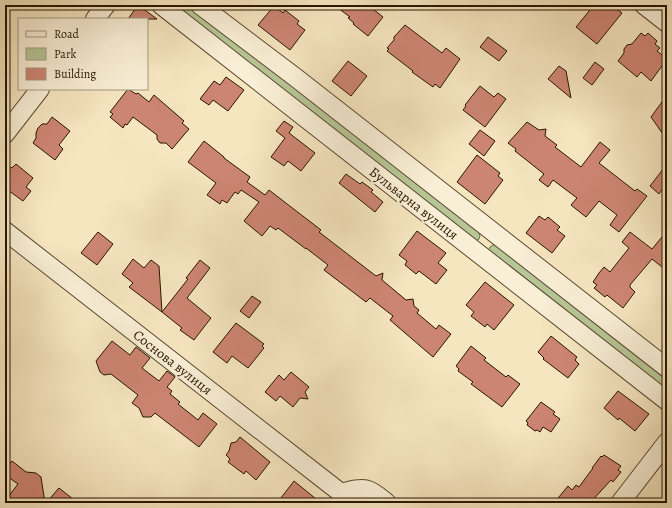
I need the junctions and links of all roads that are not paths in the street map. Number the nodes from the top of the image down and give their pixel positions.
1 (106, 5) edge
2 (161, 5) edge
3 (200, 5) edge
4 (644, 5) edge
5 (96, 18) edge
6 (667, 22) edge
7 (39, 90) edge
8 (5, 134) edge
9 (5, 231) edge
10 (493, 233) junction
11 (478, 253) junction
12 (667, 368) edge
13 (667, 401) edge
14 (667, 442) edge
15 (341, 498) edge
16 (388, 503) edge
17 (620, 503) edge

1 - 5 street
2 - 11 street, Бульварна вулиця
3 - 10 street, Бульварна вулиця
4 - 6 street
7 - 8 street
9 - 15 street, Соснова вулиця
10 - 11 street
10 - 12 street, Бульварна вулиця
11 - 13 street, Бульварна вулиця
14 - 17 street
15 - 16 street, Соснова вулиця

